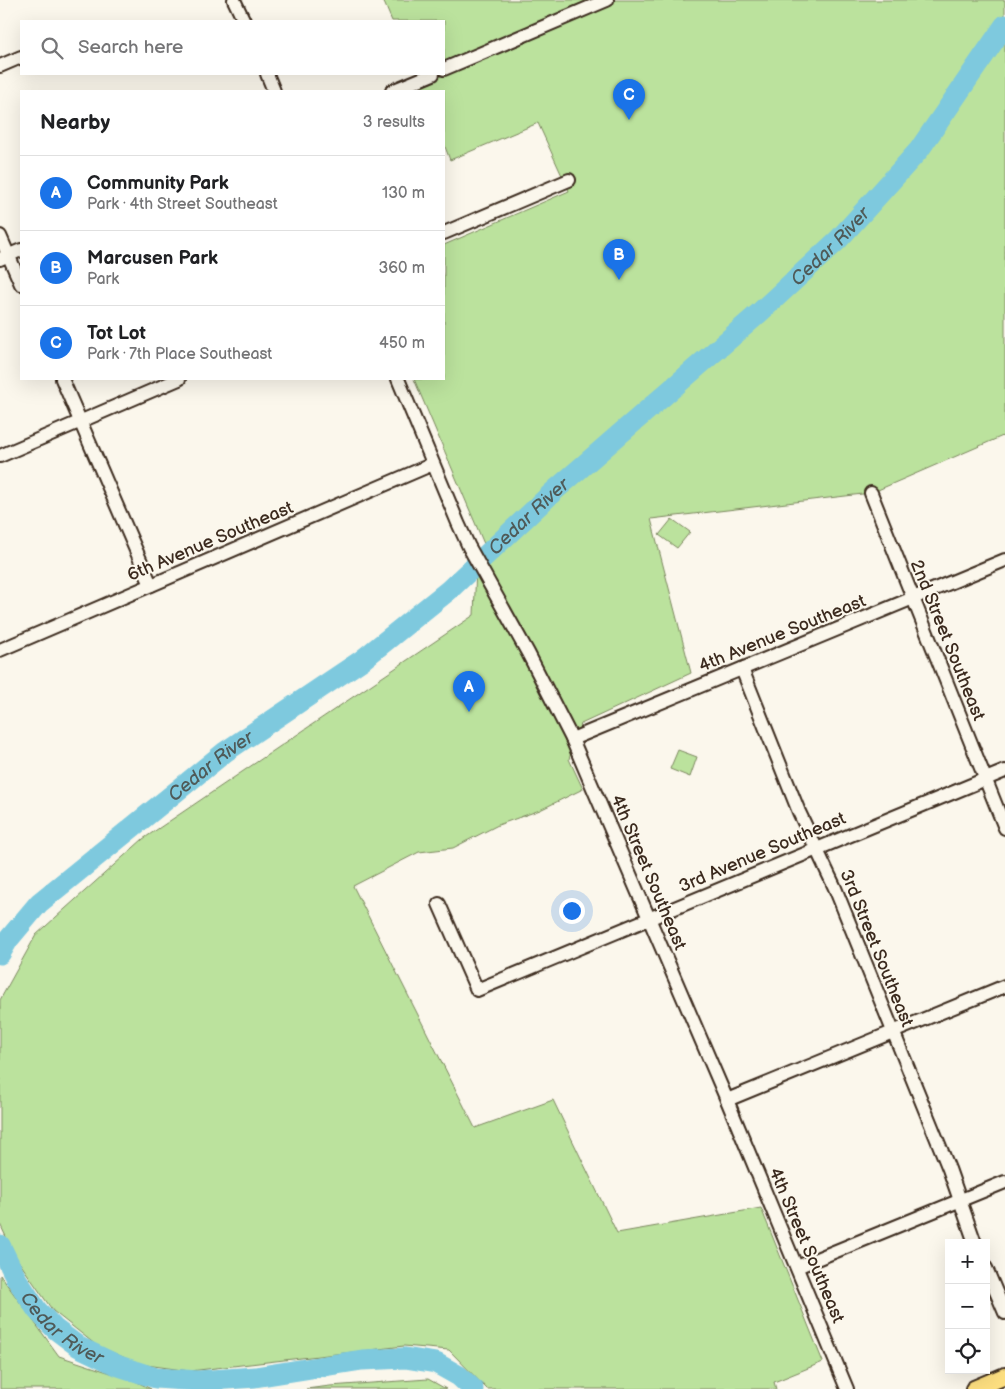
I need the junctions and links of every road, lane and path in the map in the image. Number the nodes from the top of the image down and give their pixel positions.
1 (234, 0) edge
2 (607, 0) edge
3 (244, 20) edge
4 (20, 57) edge
5 (0, 66) edge
6 (445, 69) edge
7 (266, 75) edge
8 (431, 75) edge
9 (274, 90) edge
10 (394, 90) edge
11 (569, 180) dead end
12 (445, 233) edge
13 (0, 236) edge
14 (20, 250) edge
15 (4, 257) edge
16 (20, 282) edge
17 (62, 380) edge
18 (177, 380) edge
19 (398, 380) edge
20 (80, 421) junction
21 (0, 456) edge
22 (433, 464) junction
23 (871, 493) dead end
24 (1005, 560) edge
25 (151, 585) junction
26 (912, 598) junction
27 (0, 650) edge
28 (742, 669) junction
29 (572, 739) junction
30 (1005, 771) edge
31 (985, 779) junction
32 (1005, 828) edge
33 (816, 848) junction
34 (440, 904) dead end
35 (650, 918) junction
36 (1005, 986) edge
37 (893, 1032) junction
38 (727, 1100) junction
39 (1005, 1182) edge
40 (960, 1201) junction
41 (974, 1239) edge
42 (797, 1268) junction
43 (990, 1277) edge
44 (1005, 1313) edge
45 (1005, 1376) edge
46 (848, 1389) edge
47 (974, 1389) edge

1 - 3 street
2 - 6 street
4 - 5 street
7 - 9 street
8 - 10 street
11 - 12 street
13 - 15 street
14 - 15 street
15 - 16 street
17 - 20 street
18 - 20 street
19 - 22 street, 4th Street Southeast
20 - 21 street
20 - 25 street
22 - 25 street, 6th Avenue Southeast
22 - 29 street, 4th Street Southeast
23 - 26 street, 2nd Street Southeast
24 - 26 street, 4th Avenue Southeast
25 - 27 street, 6th Avenue Southeast
26 - 28 street, 4th Avenue Southeast
26 - 31 street, 2nd Street Southeast
28 - 29 street, 4th Avenue Southeast
28 - 33 street, 3rd Street Southeast
29 - 35 street, 4th Street Southeast
30 - 31 street, 3rd Avenue Southeast
31 - 32 street, 2nd Street Southeast
31 - 33 street, 3rd Avenue Southeast
33 - 35 street, 3rd Avenue Southeast
33 - 37 street, 3rd Street Southeast
34 - 35 street, 3rd Avenue Southeast
35 - 38 street, 4th Street Southeast
36 - 37 street
37 - 38 street
37 - 40 street, 3rd Street Southeast
38 - 42 street, 4th Street Southeast
39 - 40 street
40 - 41 street, 3rd Street Southeast
40 - 42 street
42 - 46 street, 4th Street Southeast
43 - 44 street
45 - 47 main road

